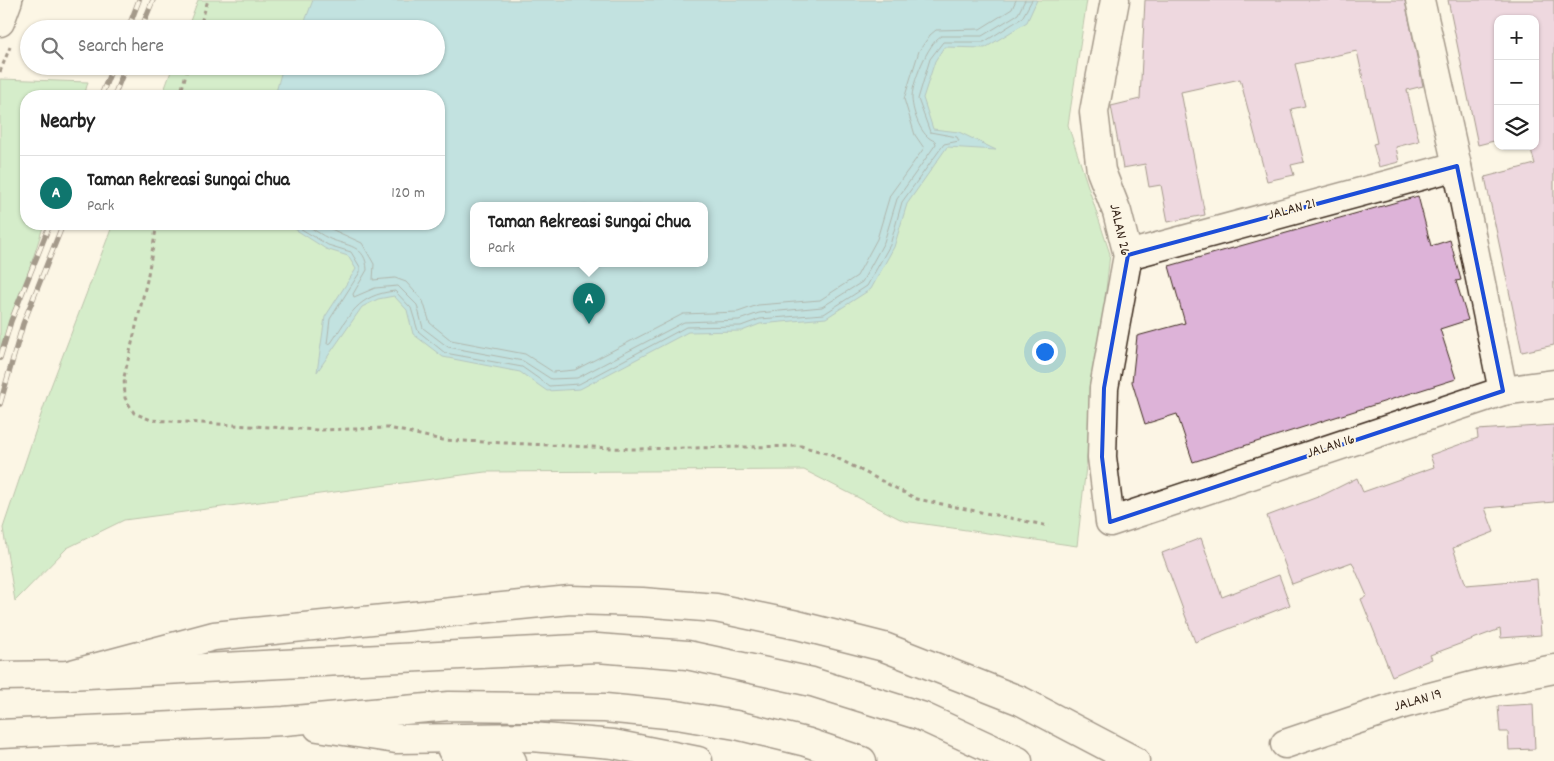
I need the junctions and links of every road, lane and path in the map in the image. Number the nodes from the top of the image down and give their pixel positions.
1 (8, 0) edge
2 (208, 0) edge
3 (1115, 0) edge
4 (1420, 0) edge
5 (202, 20) edge
6 (0, 22) edge
7 (186, 75) edge
8 (182, 90) edge
9 (1457, 166) junction
10 (156, 230) edge
11 (1128, 255) junction
12 (1554, 384) edge
13 (1503, 391) junction
14 (1110, 522) joint
15 (1049, 526) dead end
16 (1554, 670) edge
17 (68, 675) junction
18 (0, 676) edge
19 (284, 721) junction
20 (0, 734) edge
21 (396, 739) junction
22 (1285, 744) dead end
23 (512, 761) edge
24 (698, 761) edge
25 (862, 761) edge
26 (1018, 761) edge
27 (1135, 761) edge

1 - 6 main road
2 - 5 path
3 - 11 main road, JALAN 26
4 - 9 main road
7 - 8 path
9 - 11 main road, JALAN 21
9 - 13 main road
10 - 15 path
11 - 14 main road, JALAN 26
12 - 13 main road, JALAN 16
13 - 14 main road, JALAN 16
16 - 22 main road, JALAN 19
17 - 18 main road
17 - 26 main road
17 - 27 main road
19 - 20 main road
19 - 21 main road
19 - 25 main road
21 - 23 main road
21 - 24 main road

